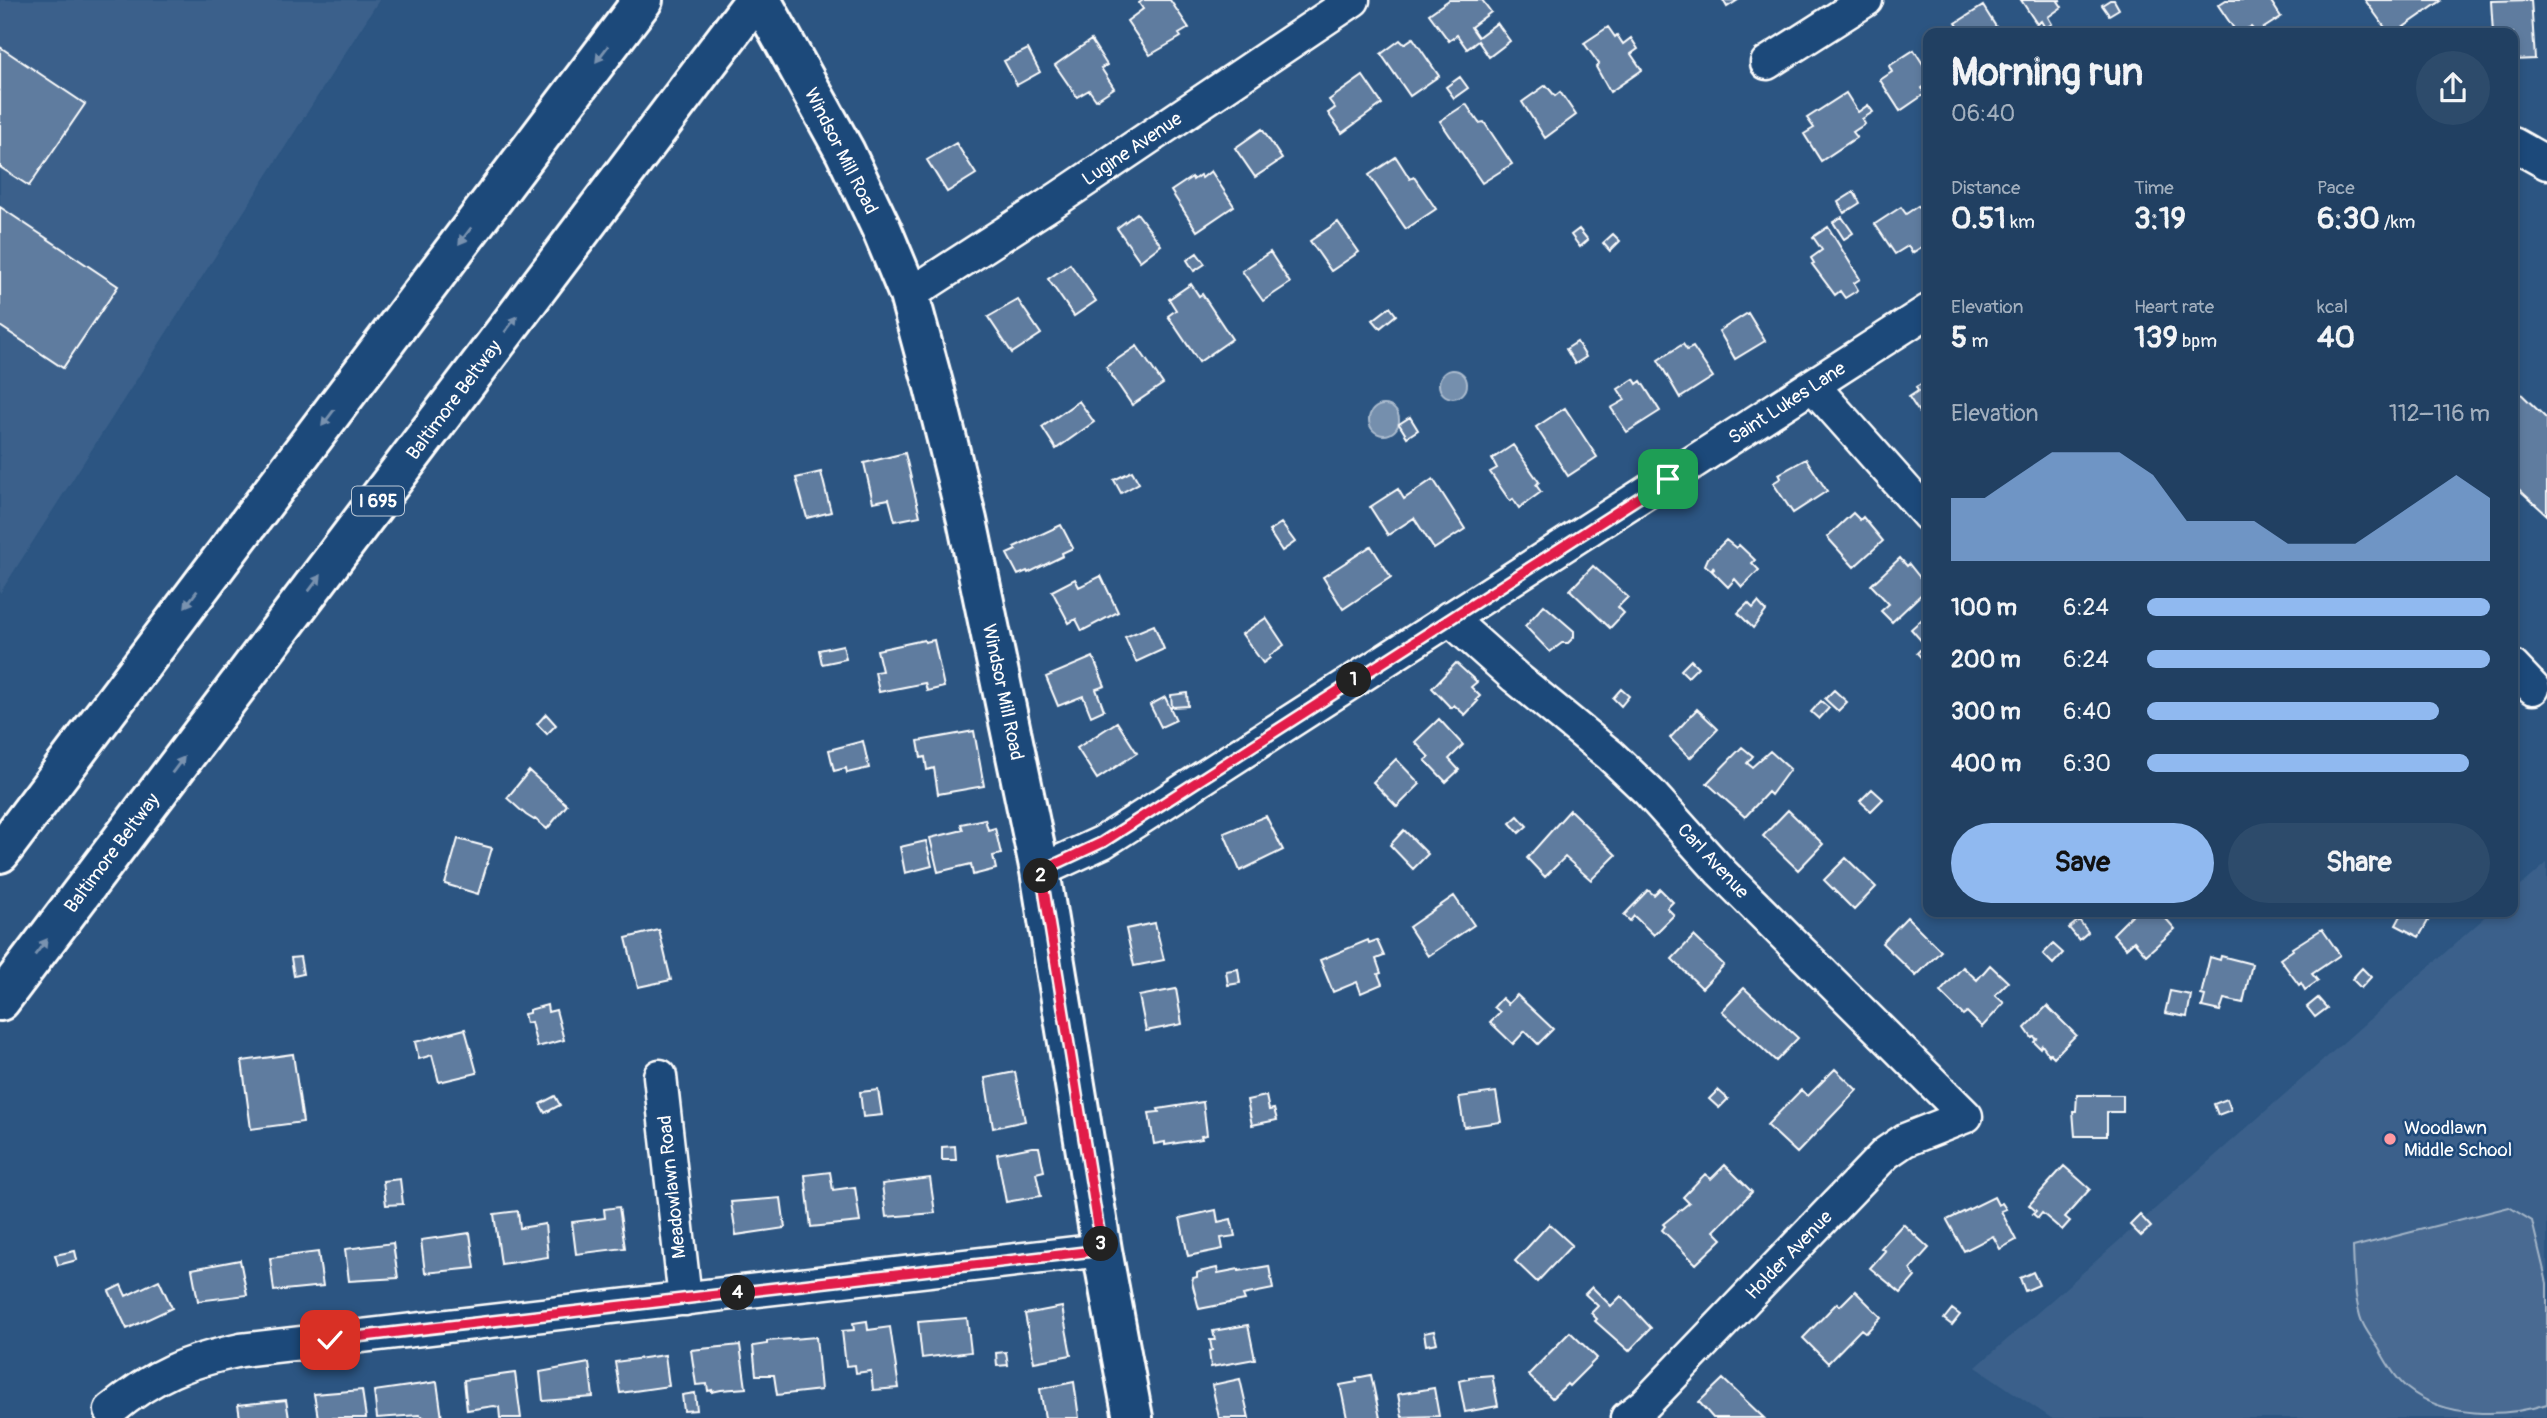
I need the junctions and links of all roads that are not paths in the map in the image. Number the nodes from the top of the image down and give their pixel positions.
1 (643, 0) edge
2 (755, 0) edge
3 (761, 0) edge
4 (1353, 0) edge
5 (1866, 0) edge
6 (1767, 62) dead end
7 (2518, 146) edge
8 (2545, 157) edge
9 (909, 295) junction
10 (1923, 314) edge
11 (1814, 387) junction
12 (1923, 509) edge
13 (1449, 618) junction
14 (0, 853) edge
15 (1041, 871) junction
16 (0, 1001) edge
17 (660, 1076) dead end
18 (1966, 1116) joint
19 (1102, 1250) junction
20 (685, 1299) junction
21 (111, 1410) dead end
22 (1133, 1418) edge
23 (1628, 1418) edge

1 -> 14 main road
16 -> 2 main road, Baltimore Beltway / I 695
3 - 9 main road, Windsor Mill Road
4 - 9 street, Lugine Avenue
5 - 6 street
7 - 8 street
9 - 15 main road, Windsor Mill Road
10 - 11 street, Saint Lukes Lane
11 - 12 street
11 - 13 street, Saint Lukes Lane
13 - 15 street, Saint Lukes Lane
13 - 18 street, Carl Avenue
15 - 19 main road, Windsor Mill Road
17 - 20 street, Meadowlawn Road
18 - 23 street, Holder Avenue
19 - 20 street
19 - 22 main road, Windsor Mill Road
20 - 21 street

